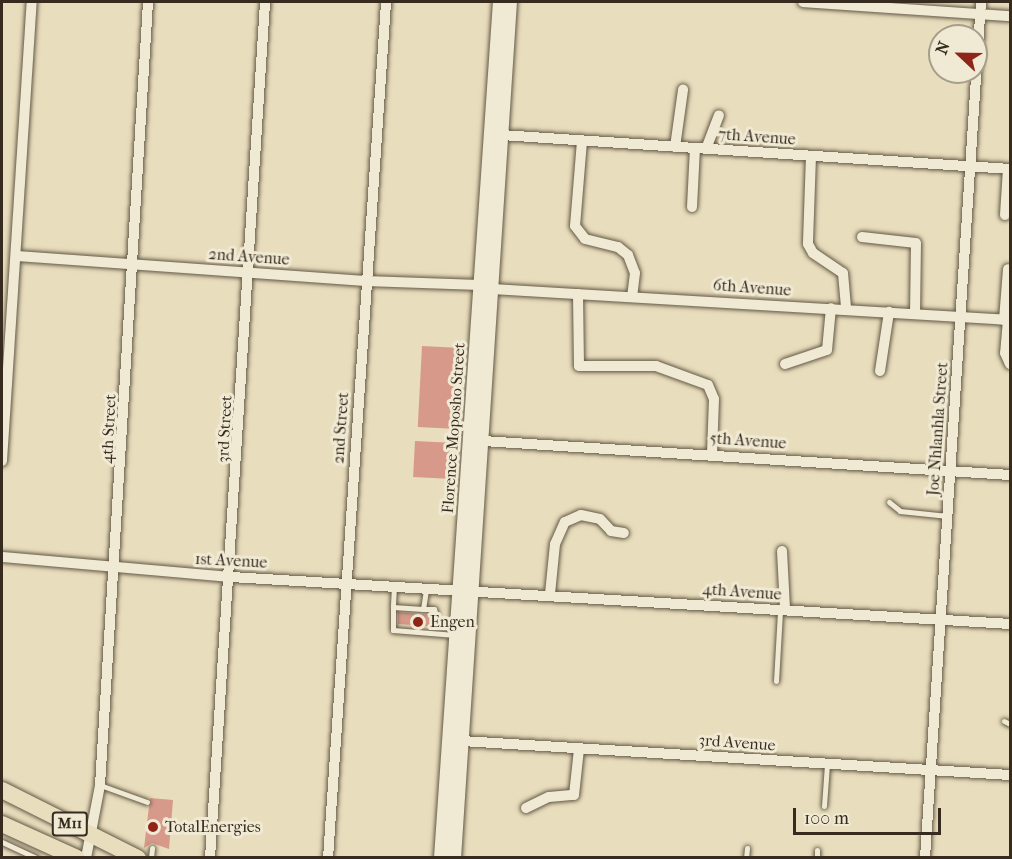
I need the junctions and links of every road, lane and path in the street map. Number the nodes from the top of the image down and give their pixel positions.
1 (32, 2) edge
2 (148, 2) edge
3 (265, 2) edge
4 (386, 2) edge
5 (500, 2) edge
6 (510, 2) edge
7 (802, 2) edge
8 (981, 2) edge
9 (857, 3) edge
10 (980, 14) junction
11 (1011, 16) edge
12 (683, 90) dead end
13 (719, 115) dead end
14 (501, 135) junction
15 (582, 141) junction
16 (675, 147) junction
17 (701, 148) junction
18 (811, 156) junction
19 (971, 166) junction
20 (1009, 169) edge
21 (692, 207) dead end
22 (1005, 215) dead end
23 (862, 237) dead end
24 (17, 256) junction
25 (133, 264) junction
26 (1008, 269) dead end
27 (248, 272) junction
28 (365, 282) junction
29 (486, 287) junction
30 (578, 294) junction
31 (632, 296) junction
32 (831, 308) junction
33 (846, 309) junction
34 (889, 312) junction
35 (915, 314) junction
36 (960, 317) junction
37 (1007, 320) edge
38 (785, 364) dead end
39 (1011, 364) edge
40 (880, 371) dead end
41 (483, 441) junction
42 (712, 454) junction
43 (2, 461) edge
44 (951, 472) junction
45 (1011, 475) edge
46 (889, 502) dead end
47 (948, 516) junction
48 (624, 533) dead end
49 (782, 551) dead end
50 (2, 557) edge
51 (116, 568) junction
52 (231, 577) junction
53 (346, 581) junction
54 (394, 584) junction
55 (426, 586) junction
56 (466, 588) junction
57 (550, 594) junction
58 (393, 608) junction
59 (423, 609) junction
60 (782, 609) junction
61 (436, 615) dead end
62 (940, 620) junction
63 (1011, 624) edge
64 (457, 635) junction
65 (776, 681) dead end
66 (1004, 721) dead end
67 (1011, 724) edge
68 (462, 741) junction
69 (579, 748) junction
70 (828, 764) junction
71 (932, 771) junction
72 (1011, 775) edge
73 (100, 784) junction
74 (2, 790) edge
75 (147, 802) dead end
76 (825, 806) dead end
77 (526, 808) dead end
78 (2, 824) edge
79 (92, 836) junction
80 (2, 842) edge
81 (747, 848) dead end
82 (817, 850) dead end
83 (145, 853) edge
84 (36, 858) edge
85 (77, 858) edge
86 (86, 858) edge
87 (151, 858) edge
88 (210, 858) edge
89 (328, 858) edge
90 (441, 858) edge
91 (454, 858) edge
92 (746, 858) edge
93 (817, 858) edge
94 (925, 858) edge

1 - 24 street
2 - 25 street, 4th Street
3 - 27 street, 3rd Street
4 - 28 street, 2nd Street
5 - 29 street, Florence Moposho Street
6 - 14 street, Florence Moposho Street
7 - 9 street
8 - 10 street, Joe Nhlanhla Street
9 - 10 street
10 - 11 street
10 - 19 street, Joe Nhlanhla Street
12 - 16 street
13 - 17 street
14 - 15 street, 7th Avenue
14 - 29 street, Florence Moposho Street
15 - 16 street, 7th Avenue
15 - 31 street
16 - 17 street, 7th Avenue
17 - 18 street, 7th Avenue
17 - 21 street
18 - 19 street, 7th Avenue
18 - 33 street
19 - 20 street, 7th Avenue
19 - 36 street, Joe Nhlanhla Street
20 - 22 street
23 - 35 street
24 - 25 street, 2nd Avenue
24 - 43 street
25 - 27 street, 2nd Avenue
25 - 51 street, 4th Street
26 - 37 street
27 - 28 street, 2nd Avenue
27 - 52 street, 3rd Street
28 - 29 street, 2nd Avenue
28 - 53 street, 2nd Street
29 - 30 street, 6th Avenue
29 - 41 street, Florence Moposho Street
29 - 56 street, Florence Moposho Street
30 - 31 street, 6th Avenue
30 - 42 street
31 - 32 street, 6th Avenue
32 - 33 street, 6th Avenue
32 - 38 street
33 - 34 street, 6th Avenue
34 - 35 street, 6th Avenue
34 - 40 street
35 - 36 street, 6th Avenue
36 - 37 street, 6th Avenue
36 - 44 street, Joe Nhlanhla Street
37 - 39 street
41 - 42 street, 5th Avenue
41 - 56 street, Florence Moposho Street
42 - 44 street, 5th Avenue
44 - 45 street, 5th Avenue
44 - 47 street, Joe Nhlanhla Street
46 - 47 lane
47 - 62 street, Joe Nhlanhla Street
48 - 57 street
49 - 60 street
50 - 51 street, 1st Avenue
51 - 52 street, 1st Avenue
51 - 73 street, 4th Street
52 - 53 street, 1st Avenue
52 - 88 street, 3rd Street
53 - 54 street, 1st Avenue
53 - 89 street, 2nd Street
54 - 55 street, 1st Avenue
54 - 58 lane
55 - 56 street, 1st Avenue
55 - 59 lane
56 - 57 street, 4th Avenue
56 - 64 street, Florence Moposho Street
56 - 68 street, Florence Moposho Street
57 - 60 street, 4th Avenue
58 - 59 lane
58 - 64 lane
59 - 61 lane
60 - 62 street, 4th Avenue
60 - 65 lane
62 - 63 street, 4th Avenue
62 - 71 street, Joe Nhlanhla Street
64 - 90 street, Florence Moposho Street
66 - 67 lane
68 - 69 street, 3rd Avenue
68 - 91 street, Florence Moposho Street
69 - 70 street, 3rd Avenue
69 - 77 street
70 - 71 street, 3rd Avenue
70 - 76 lane
71 - 72 street, 3rd Avenue
71 - 94 street, Joe Nhlanhla Street
73 - 75 lane
73 - 79 street, 4th Street
74 - 79 main road, M11
78 - 85 main road, M11
79 - 83 main road, M11
79 - 86 street, 4th Street
80 - 84 lane
81 - 92 lane
82 - 93 lane
83 - 87 lane

